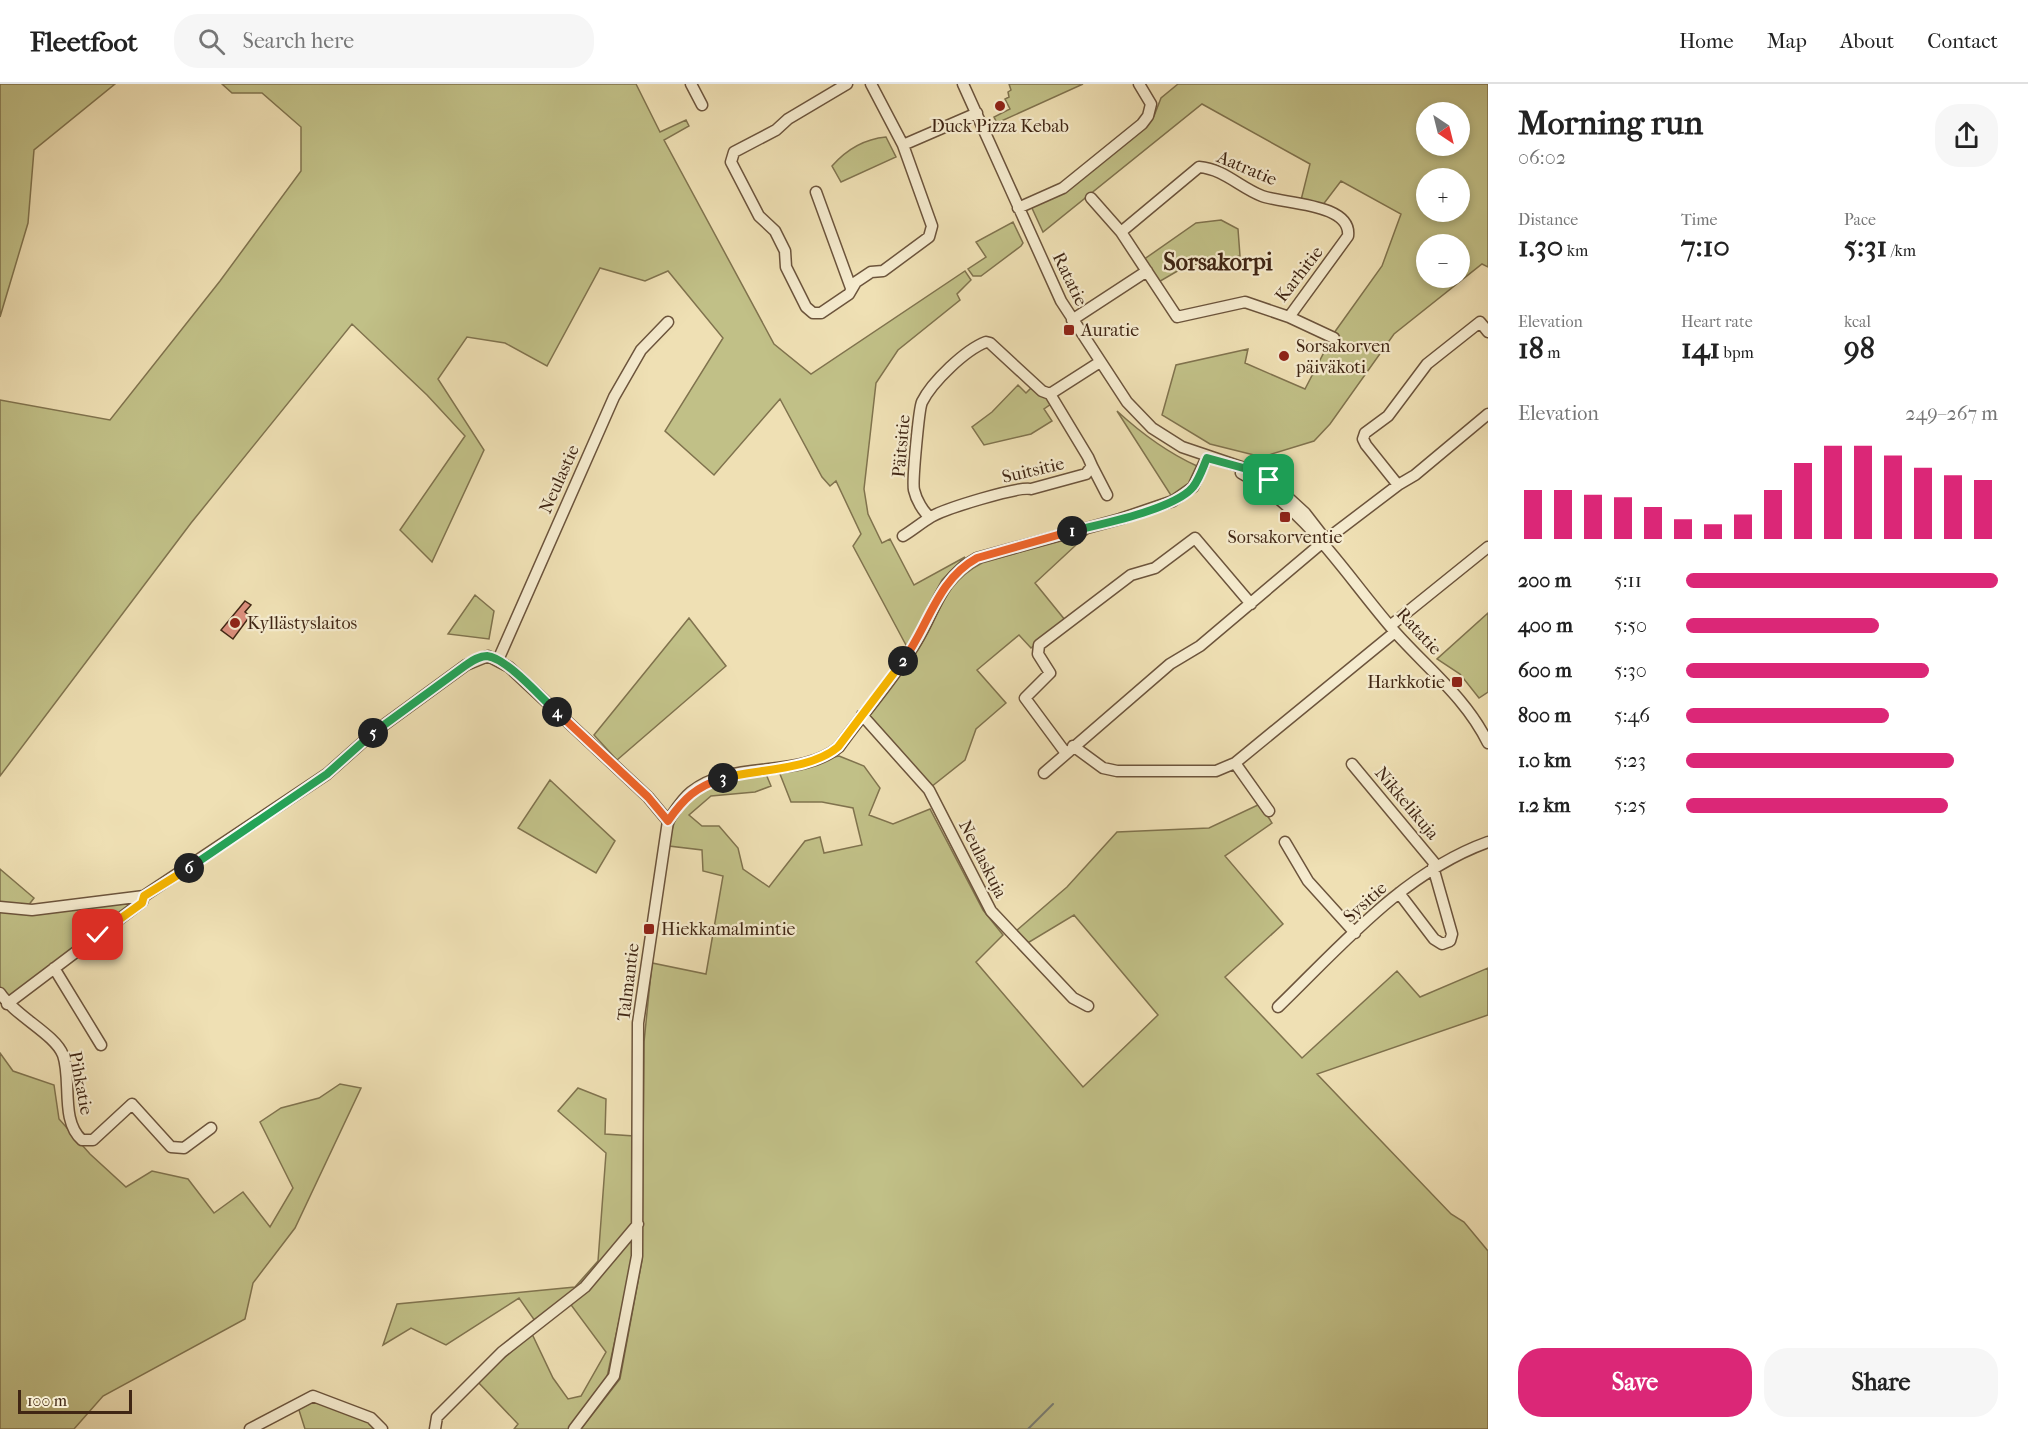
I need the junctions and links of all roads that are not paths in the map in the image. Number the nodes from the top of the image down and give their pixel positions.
1 (691, 84) edge
2 (847, 84) edge
3 (872, 84) edge
4 (963, 84) edge
5 (1139, 84) edge
6 (702, 105) dead end
7 (976, 113) junction
8 (903, 145) junction
9 (816, 192) dead end
10 (1091, 198) dead end
11 (1018, 208) junction
12 (1348, 230) joint
13 (1121, 232) junction
14 (1147, 271) junction
15 (851, 288) junction
16 (1289, 317) junction
17 (1072, 320) junction
18 (668, 322) dead end
19 (1488, 332) edge
20 (1334, 338) dead end
21 (1100, 362) junction
22 (1050, 394) junction
23 (1488, 414) edge
24 (1207, 458) junction
25 (1092, 466) junction
26 (1398, 485) junction
27 (1107, 495) dead end
28 (930, 517) junction
29 (903, 536) dead end
30 (1323, 542) junction
31 (1488, 547) edge
32 (1251, 604) junction
33 (1393, 629) junction
34 (498, 660) junction
35 (862, 715) junction
36 (1488, 743) edge
37 (1069, 749) junction
38 (1235, 763) junction
39 (1352, 764) dead end
40 (1044, 773) dead end
41 (1269, 811) dead end
42 (668, 821) junction
43 (1285, 842) dead end
44 (1488, 842) edge
45 (1435, 866) junction
46 (1400, 893) junction
47 (144, 896) junction
48 (0, 907) edge
49 (1355, 933) junction
50 (54, 968) junction
51 (0, 993) edge
52 (7, 1004) junction
53 (1088, 1006) dead end
54 (1278, 1007) dead end
55 (101, 1045) dead end
56 (211, 1128) dead end
57 (638, 1224) junction
58 (250, 1429) edge
59 (382, 1429) edge
60 (435, 1429) edge
61 (573, 1429) edge

1 - 6 street
2 - 15 street
3 - 8 street
4 - 7 street, Ratatie
5 - 11 street
7 - 8 street
7 - 11 street, Ratatie
8 - 15 street
9 - 15 street
10 - 13 street
11 - 17 street, Ratatie
12 - 13 street, Aatratie
12 - 16 street, Karhitie
13 - 14 street
14 - 16 street, Karhitie
14 - 17 street
16 - 20 street
17 - 21 street, Ratatie
18 - 34 street, Neulastie
19 - 26 street
21 - 22 street
21 - 24 street, Ratatie
22 - 25 street, Suitsitie
22 - 28 street, Päitsitie
23 - 26 street
24 - 30 street, Ratatie
24 - 35 street, Talmantie
25 - 27 street
25 - 28 street, Suitsitie
26 - 30 street
28 - 29 street, Suitsitie
30 - 32 street
30 - 33 street, Ratatie
31 - 33 street
32 - 37 street
32 - 37 street
33 - 36 street, Ratatie
33 - 38 street
34 - 42 street
34 - 47 street
35 - 42 street, Talmantie
35 - 53 street, Neulaskuja
37 - 38 street
37 - 40 street
38 - 41 street
39 - 45 street, Nikkelikuja
42 - 57 street, Talmantie
43 - 49 street
44 - 45 street, Sysitie
45 - 46 street, Sysitie
45 - 46 street
46 - 49 street, Sysitie
47 - 48 street
47 - 50 street
49 - 54 street, Sysitie
50 - 52 street
50 - 55 street
51 - 52 street, Pihkatie
52 - 56 street, Pihkatie
57 - 60 street
57 - 61 street, Talmantie
58 - 59 street

